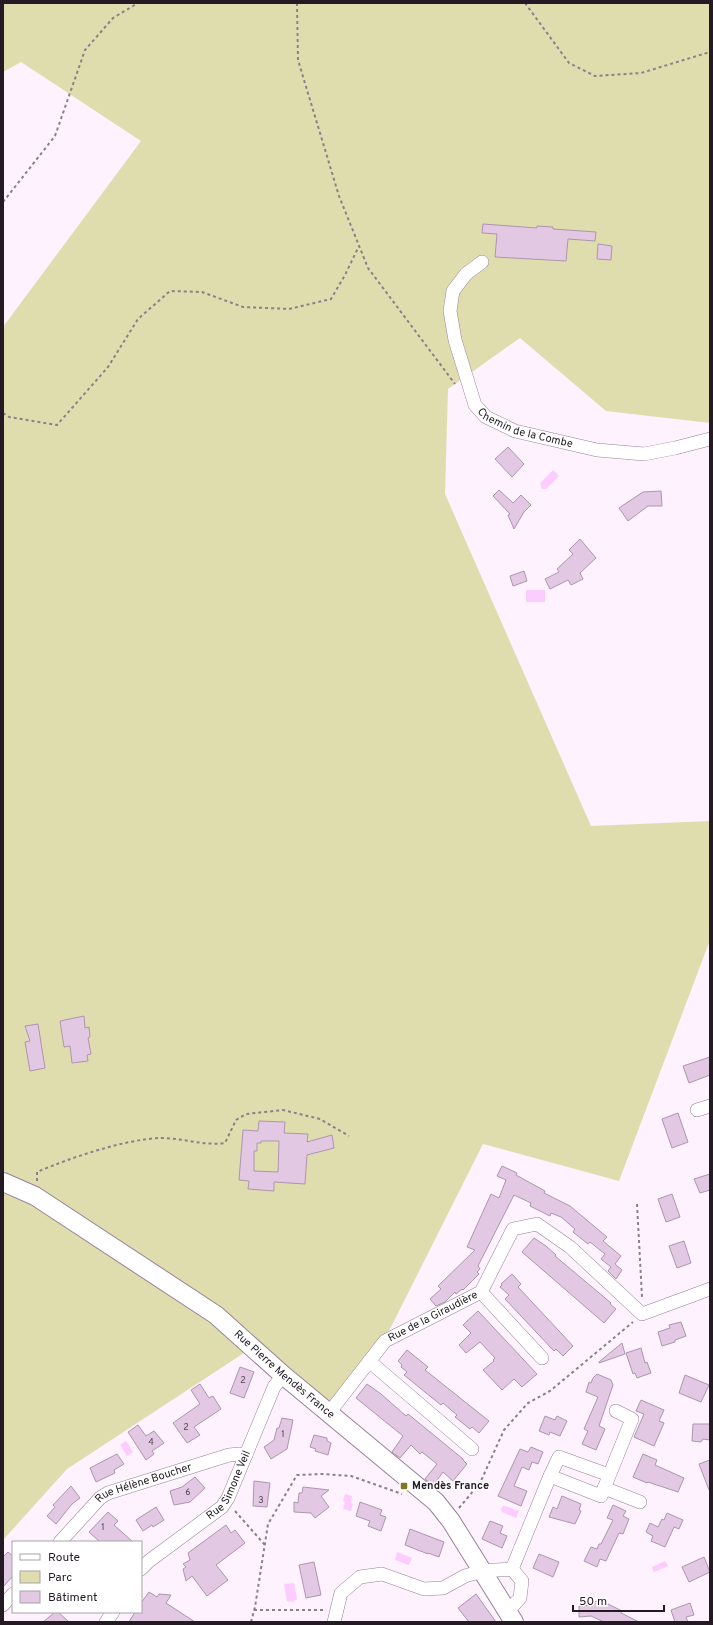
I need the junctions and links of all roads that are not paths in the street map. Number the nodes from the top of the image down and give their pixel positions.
1 (482, 262) dead end
2 (710, 439) edge
3 (710, 1106) edge
4 (697, 1110) dead end
5 (3, 1182) edge
6 (710, 1290) edge
7 (482, 1292) junction
8 (542, 1358) dead end
9 (369, 1361) junction
10 (283, 1375) junction
11 (616, 1411) dead end
12 (329, 1413) junction
13 (472, 1449) dead end
14 (246, 1455) junction
15 (609, 1475) junction
16 (550, 1476) junction
17 (604, 1488) junction
18 (640, 1502) dead end
19 (61, 1541) edge
20 (142, 1569) edge
21 (512, 1569) junction
22 (482, 1572) junction
23 (12, 1595) edge
24 (3, 1605) edge
25 (112, 1613) edge
26 (336, 1616) edge
27 (511, 1617) edge
28 (106, 1622) edge

1 - 2 street, Chemin de la Combe
3 - 4 street
5 - 10 street, Rue Pierre Mendès France
6 - 7 street, Rue de la Giraudière
7 - 8 street
7 - 9 street, Rue de la Giraudière
9 - 12 street, Rue de la Giraudière
9 - 13 street
10 - 12 street, Rue Pierre Mendès France
10 - 14 street, Rue Simone Veil
11 - 15 street
12 - 22 street, Rue Pierre Mendès France
14 - 19 street, Rue Hélène Boucher
14 - 20 street, Rue Simone Veil
15 - 16 street
15 - 17 street
16 - 17 street
16 - 21 street
17 - 18 street
21 - 22 street
21 - 27 street
22 - 26 street
22 - 27 street, Rue Pierre Mendès France
23 - 24 street
25 - 28 street

